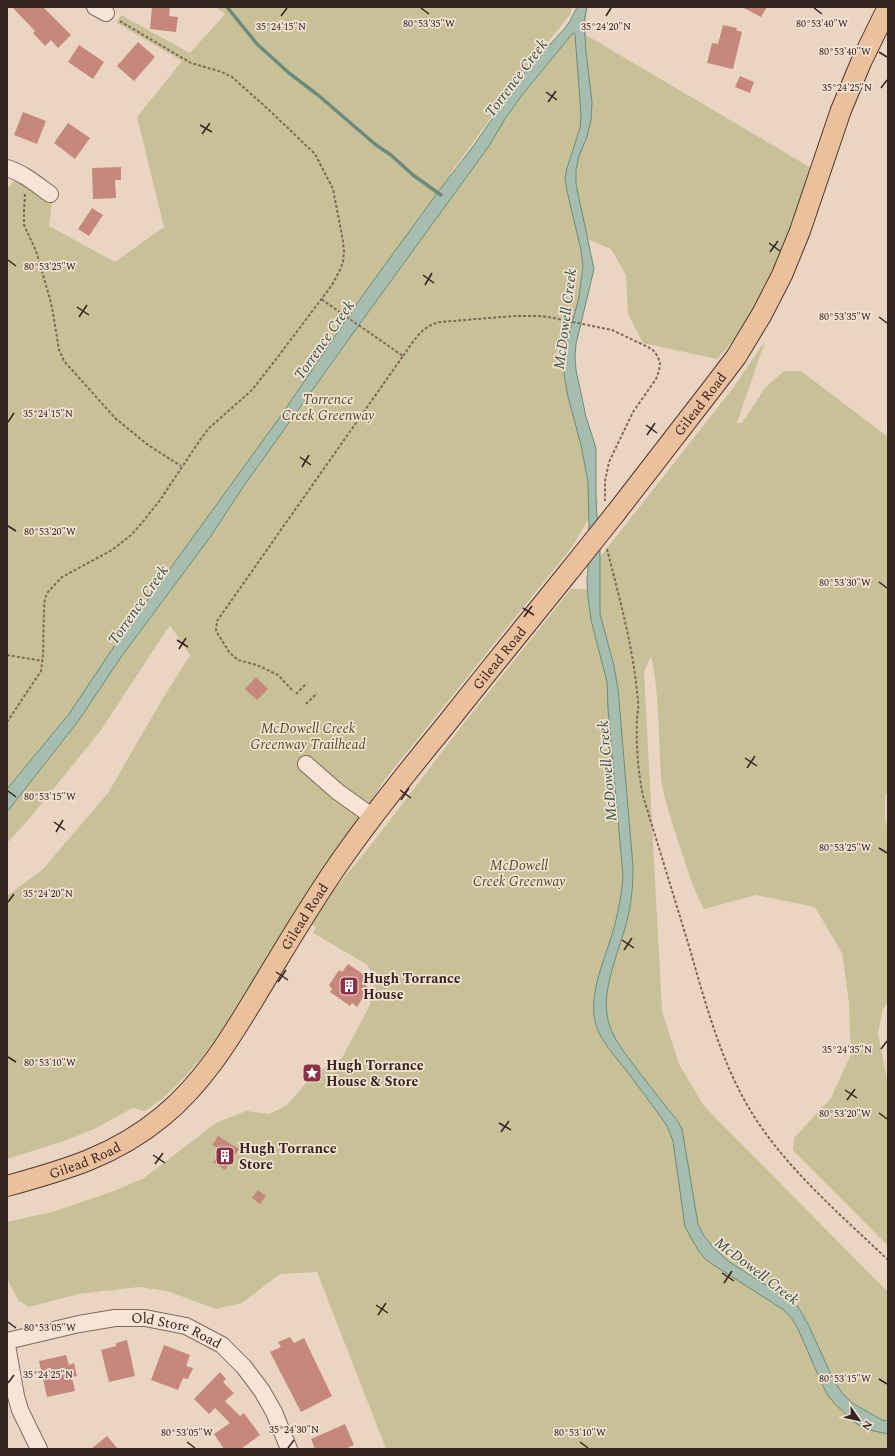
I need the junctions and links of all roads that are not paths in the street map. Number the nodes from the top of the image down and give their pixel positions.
1 (886, 15) edge
2 (7, 168) edge
3 (50, 194) dead end
4 (306, 764) dead end
5 (373, 817) junction
6 (7, 1186) edge
7 (7, 1341) edge
8 (7, 1346) edge
9 (39, 1449) edge
10 (289, 1449) edge

1 - 5 main road, Gilead Road, bridge
2 - 3 street
4 - 5 street
5 - 6 main road, Gilead Road
7 - 10 street, Old Store Road
8 - 9 street

